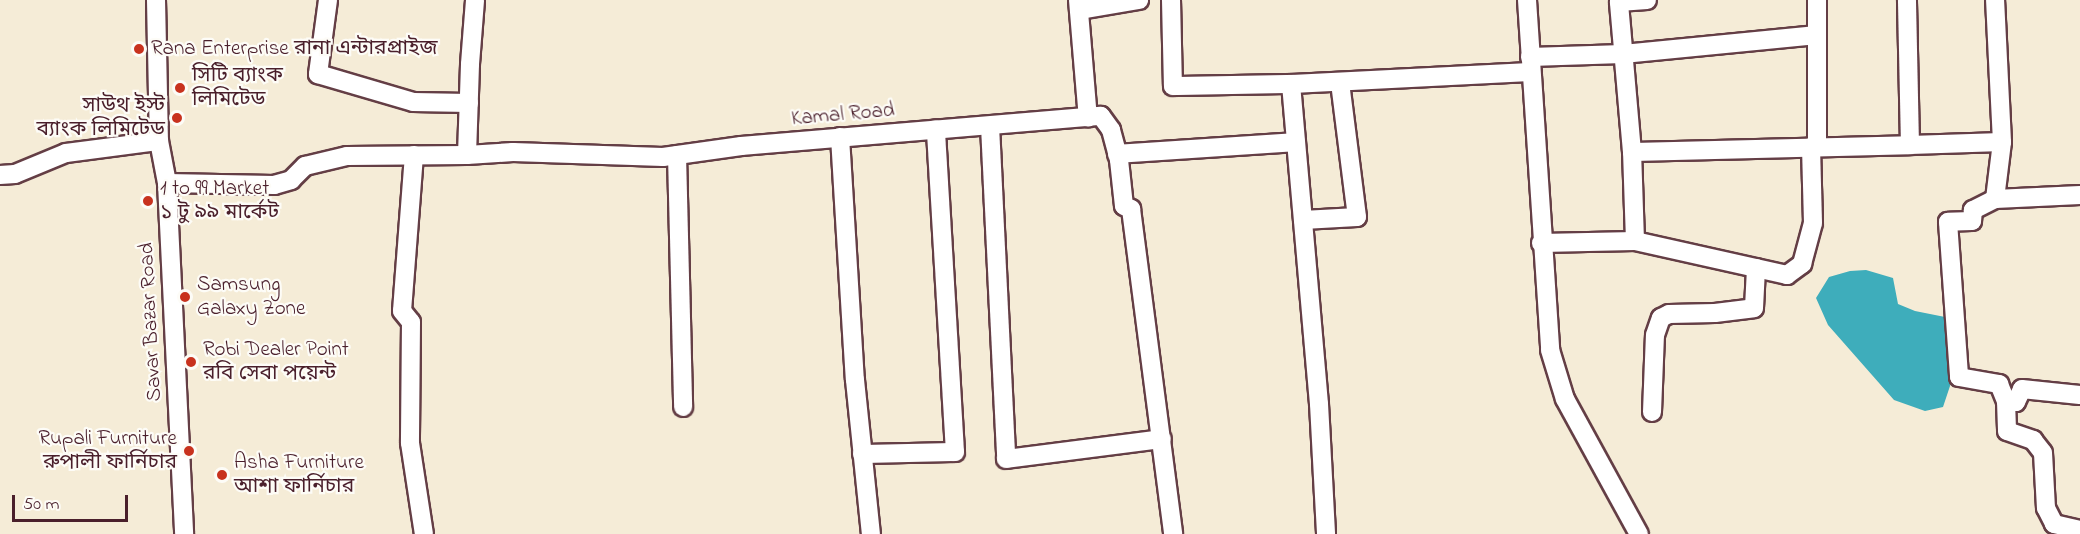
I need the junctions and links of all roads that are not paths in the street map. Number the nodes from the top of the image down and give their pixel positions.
1 (156, 0) edge
2 (328, 0) edge
3 (475, 0) edge
4 (1139, 0) edge
5 (1171, 0) edge
6 (1527, 0) edge
7 (1647, 0) edge
8 (1817, 0) edge
9 (1907, 0) edge
10 (1995, 0) edge
11 (1079, 5) edge
12 (1817, 35) junction
13 (1623, 54) junction
14 (1530, 64) junction
15 (1340, 82) junction
16 (1291, 84) junction
17 (469, 103) junction
18 (1088, 118) junction
19 (990, 126) junction
20 (936, 130) junction
21 (840, 137) junction
22 (159, 141) junction
23 (1296, 142) junction
24 (2002, 142) junction
25 (1910, 145) junction
26 (1814, 147) junction
27 (1632, 152) junction
28 (1117, 154) junction
29 (414, 155) junction
30 (468, 155) junction
31 (677, 155) junction
32 (0, 175) edge
33 (167, 183) junction
34 (2080, 195) edge
35 (1995, 199) junction
36 (1303, 220) junction
37 (1635, 241) junction
38 (1541, 243) junction
39 (1756, 268) junction
40 (2080, 395) edge
41 (2006, 401) junction
42 (683, 407) dead end
43 (1652, 412) dead end
44 (1162, 440) junction
45 (862, 454) junction
46 (2080, 530) edge
47 (184, 534) edge
48 (424, 534) edge
49 (871, 534) edge
50 (1173, 534) edge
51 (1326, 534) edge
52 (1639, 534) edge

1 - 22 street, Savar Bazar Road
2 - 17 street
3 - 17 street
4 - 11 street
5 - 16 street
6 - 14 street
7 - 13 street
8 - 12 street
9 - 25 street
10 - 24 street
11 - 18 street
12 - 13 street
12 - 26 street
13 - 14 street
13 - 27 street
14 - 15 street
14 - 38 street
15 - 16 street
15 - 36 street
16 - 23 street
17 - 30 street
18 - 19 street, Kamal Road
18 - 28 street
19 - 20 street, Kamal Road
19 - 44 street
20 - 21 street, Kamal Road
20 - 45 street
21 - 31 street, Kamal Road
21 - 45 street
22 - 32 street
22 - 33 street, Savar Bazar Road
23 - 28 street
23 - 36 street
24 - 25 street
24 - 35 street
25 - 26 street
26 - 27 street
26 - 39 street
27 - 37 street
28 - 44 street
29 - 30 street, Kamal Road
29 - 33 street, Kamal Road
29 - 48 street
30 - 31 street, Kamal Road
31 - 42 street
33 - 47 street, Savar Bazar Road
34 - 35 street
35 - 41 street
36 - 51 street
37 - 38 street
37 - 39 street
38 - 52 street
39 - 43 street
40 - 41 street
41 - 46 street
44 - 50 street
45 - 49 street

